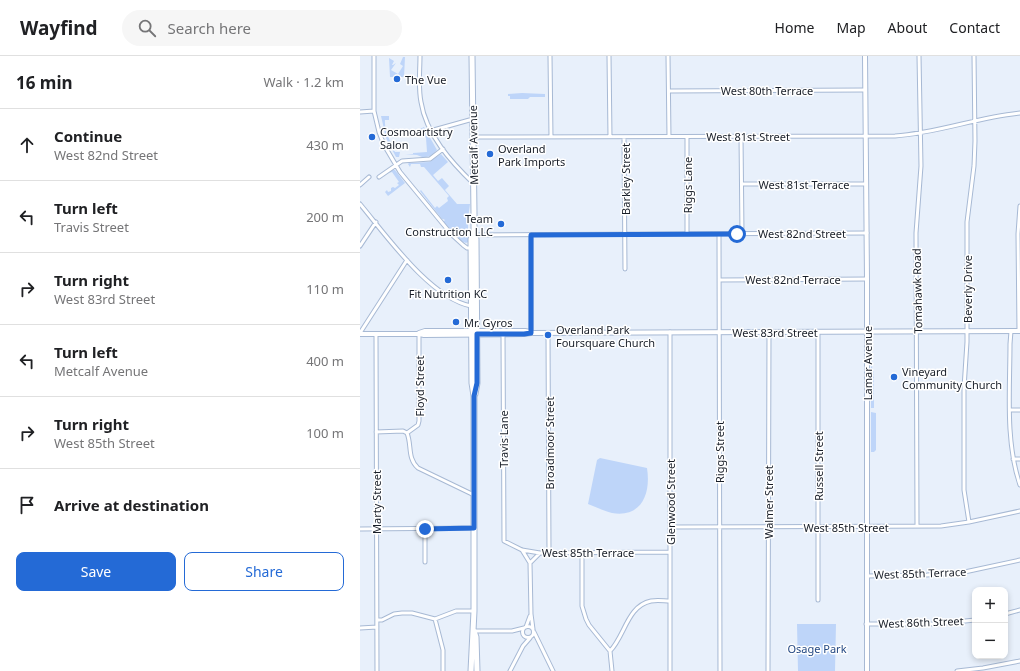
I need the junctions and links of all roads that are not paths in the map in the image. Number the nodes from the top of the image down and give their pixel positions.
1 (374, 56) edge
2 (420, 56) edge
3 (472, 56) edge
4 (550, 56) edge
5 (609, 56) edge
6 (668, 56) edge
7 (865, 56) edge
8 (920, 56) edge
9 (974, 56) edge
10 (865, 90) junction
11 (669, 91) junction
12 (374, 111) junction
13 (360, 112) edge
14 (1020, 113) edge
15 (473, 119) junction
16 (975, 121) junction
17 (430, 131) junction
18 (920, 133) junction
19 (741, 136) junction
20 (866, 136) junction
21 (473, 137) junction
22 (551, 137) junction
23 (610, 137) junction
24 (624, 137) junction
25 (669, 137) junction
26 (687, 137) junction
27 (443, 149) junction
28 (395, 166) junction
29 (369, 176) dead end
30 (379, 177) dead end
31 (474, 184) junction
32 (742, 184) junction
33 (866, 184) junction
34 (360, 185) edge
35 (360, 204) edge
36 (1020, 206) edge
37 (1020, 210) edge
38 (1019, 220) edge
39 (376, 222) junction
40 (867, 233) junction
41 (624, 234) junction
42 (687, 234) junction
43 (719, 234) junction
44 (742, 234) junction
45 (474, 235) junction
46 (531, 235) junction
47 (360, 246) edge
48 (474, 248) junction
49 (407, 260) junction
50 (624, 268) dead end
51 (1019, 269) edge
52 (867, 278) junction
53 (719, 280) junction
54 (1019, 280) edge
55 (471, 306) junction
56 (917, 331) junction
57 (967, 331) junction
58 (1011, 331) junction
59 (1020, 331) edge
60 (670, 332) junction
61 (720, 332) junction
62 (769, 332) junction
63 (818, 332) junction
64 (867, 332) junction
65 (360, 333) edge
66 (474, 333) junction
67 (531, 333) junction
68 (548, 333) junction
69 (376, 334) junction
70 (419, 334) junction
71 (503, 335) junction
72 (1010, 410) junction
73 (1020, 410) edge
74 (376, 432) junction
75 (407, 433) junction
76 (1014, 459) junction
77 (1020, 459) edge
78 (1020, 485) edge
79 (474, 495) junction
80 (1020, 511) edge
81 (969, 522) junction
82 (917, 526) junction
83 (670, 527) junction
84 (768, 527) junction
85 (818, 527) junction
86 (867, 527) junction
87 (474, 528) junction
88 (720, 528) junction
89 (360, 529) edge
90 (376, 529) junction
91 (425, 529) junction
92 (507, 543) joint
93 (522, 550) junction
94 (549, 552) junction
95 (582, 552) junction
96 (670, 552) junction
97 (540, 553) junction
98 (1020, 560) edge
99 (425, 562) dead end
100 (530, 563) junction
101 (867, 576) junction
102 (818, 600) dead end
103 (670, 601) junction
104 (1020, 610) edge
105 (474, 611) junction
106 (1008, 613) edge
107 (531, 614) junction
108 (435, 619) junction
109 (377, 620) junction
110 (972, 620) edge
111 (866, 624) junction
112 (360, 628) edge
113 (377, 628) junction
114 (525, 628) junction
115 (512, 630) junction
116 (474, 631) junction
117 (533, 631) junction
118 (523, 634) junction
119 (530, 638) junction
120 (538, 642) junction
121 (523, 646) junction
122 (610, 651) junction
123 (1020, 660) edge
124 (377, 671) edge
125 (443, 671) edge
126 (471, 671) edge
127 (477, 671) edge
128 (510, 671) edge
129 (553, 671) edge
130 (612, 671) edge
131 (670, 671) edge
132 (720, 671) edge
133 (768, 671) edge
134 (867, 671) edge
135 (958, 671) edge

1 - 12 street
2 - 17 street
3 - 15 main road, Metcalf Avenue
4 - 22 street
5 - 23 street, Barkley Street
6 - 11 street
7 - 10 street, Lamar Avenue
8 - 18 street, Tomahawk Road
9 - 16 street, Beverly Drive
10 - 11 street, West 80th Terrace
10 - 20 street, Lamar Avenue
11 - 25 street
12 - 13 street
12 - 28 street
14 - 16 street, West 81st Street
15 - 17 street
15 - 21 main road, Metcalf Avenue
16 - 18 street, West 81st Street
16 - 57 street, Beverly Drive
17 - 27 street
18 - 20 street, West 81st Street
18 - 56 street, Tomahawk Road
19 - 20 street, West 81st Street
19 - 26 street, West 81st Street
19 - 32 street
20 - 33 street, Lamar Avenue
21 - 22 street, West 81st Street
21 - 31 main road, Metcalf Avenue
22 - 23 street, West 81st Street
23 - 24 street, West 81st Street
24 - 25 street, West 81st Street
24 - 41 street, Barkley Street
25 - 26 street, West 81st Street
26 - 42 street, Riggs Lane
27 - 28 street
27 - 31 street
28 - 30 street
28 - 48 street
29 - 34 street
31 - 45 main road, Metcalf Avenue
32 - 33 street, West 81st Terrace
32 - 44 street
33 - 40 street, Lamar Avenue
35 - 39 street
36 - 37 street
37 - 38 street
38 - 51 street
39 - 47 street
39 - 49 street
40 - 44 street, West 82nd Street
40 - 52 street, Lamar Avenue
41 - 42 street, West 82nd Street
41 - 46 street, West 82nd Street
41 - 50 street, Barkley Street
42 - 43 street, West 82nd Street
43 - 44 street, West 82nd Street
43 - 53 street, Riggs Street
45 - 46 street, West 82nd Street
45 - 48 main road, Metcalf Avenue
46 - 67 street
48 - 55 main road, Metcalf Avenue
48 - 66 main road, Metcalf Avenue
49 - 55 street
49 - 65 street
51 - 54 street
52 - 53 street, West 82nd Terrace
52 - 64 street, Lamar Avenue
53 - 61 street, Riggs Street
54 - 59 street
55 - 66 main road, Metcalf Avenue
56 - 57 street, West 83rd Street
56 - 64 street, West 83rd Street
56 - 82 street, Tomahawk Road
57 - 58 street, West 83rd Street
57 - 81 street, Beverly Drive
58 - 59 street, West 83rd Street
58 - 72 street
60 - 61 street, West 83rd Street
60 - 68 street, West 83rd Street
60 - 83 street, Glenwood Street
61 - 62 street, West 83rd Street
61 - 88 street, Riggs Street
62 - 63 street, West 83rd Street
62 - 84 street, Walmer Street
63 - 64 street, West 83rd Street
63 - 85 street, Russell Street
64 - 86 street, Lamar Avenue
65 - 69 street, West 83rd Street
66 - 67 street, West 83rd Street
66 - 70 street, West 83rd Street
66 - 71 street, West 83rd Street
66 - 79 main road, Metcalf Avenue
67 - 68 street, West 83rd Street
67 - 71 street, West 83rd Street
68 - 94 street, Broadmoor Street
69 - 70 street, West 83rd Street
69 - 74 street, Marty Street
70 - 75 street, Floyd Street
71 - 92 street, Travis Lane
72 - 73 street
72 - 76 street
74 - 75 street
74 - 90 street, Marty Street
75 - 79 street
76 - 77 street
76 - 78 street
79 - 87 main road, Metcalf Avenue
80 - 81 street, West 85th Street
81 - 82 street, West 85th Street
82 - 86 street, West 85th Street
83 - 88 street, West 85th Street
83 - 96 street, Glenwood Street
84 - 85 street, West 85th Street
84 - 88 street, West 85th Street
84 - 133 street, Walmer Street
85 - 86 street, West 85th Street
85 - 102 street, Russell Street
86 - 101 street, Lamar Avenue
87 - 91 street
87 - 105 main road, Metcalf Avenue
88 - 132 street, Riggs Street
89 - 90 street
90 - 91 street
90 - 109 street, Marty Street
91 - 99 street
92 - 93 street, West 85th Terrace
93 - 97 street, West 85th Terrace
93 - 100 street
94 - 95 street, West 85th Terrace
94 - 97 street, West 85th Terrace
95 - 96 street, West 85th Terrace
95 - 122 street
96 - 103 street, Glenwood Street
97 - 100 street
98 - 101 street, West 85th Terrace
100 - 107 street
101 - 111 street, Lamar Avenue
103 - 122 street
103 - 131 street, Glenwood Street
104 - 106 street
105 - 108 street
105 - 116 main road, Metcalf Avenue
107 - 114 street
107 - 117 street
108 - 109 street
108 - 125 street
109 - 113 street, Marty Street
110 - 111 street, West 86th Street
111 - 134 street, Lamar Avenue
112 - 113 street
113 - 124 street, Marty Street
114 - 115 street
114 - 117 street
114 - 118 street
115 - 116 street
115 - 118 street
116 - 126 main road, Metcalf Avenue
116 - 127 main road, Metcalf Avenue
117 - 119 street
117 - 120 street
118 - 119 street
118 - 121 street
119 - 120 street
119 - 121 street
120 - 129 street
121 - 128 street
122 - 130 street
123 - 135 street

